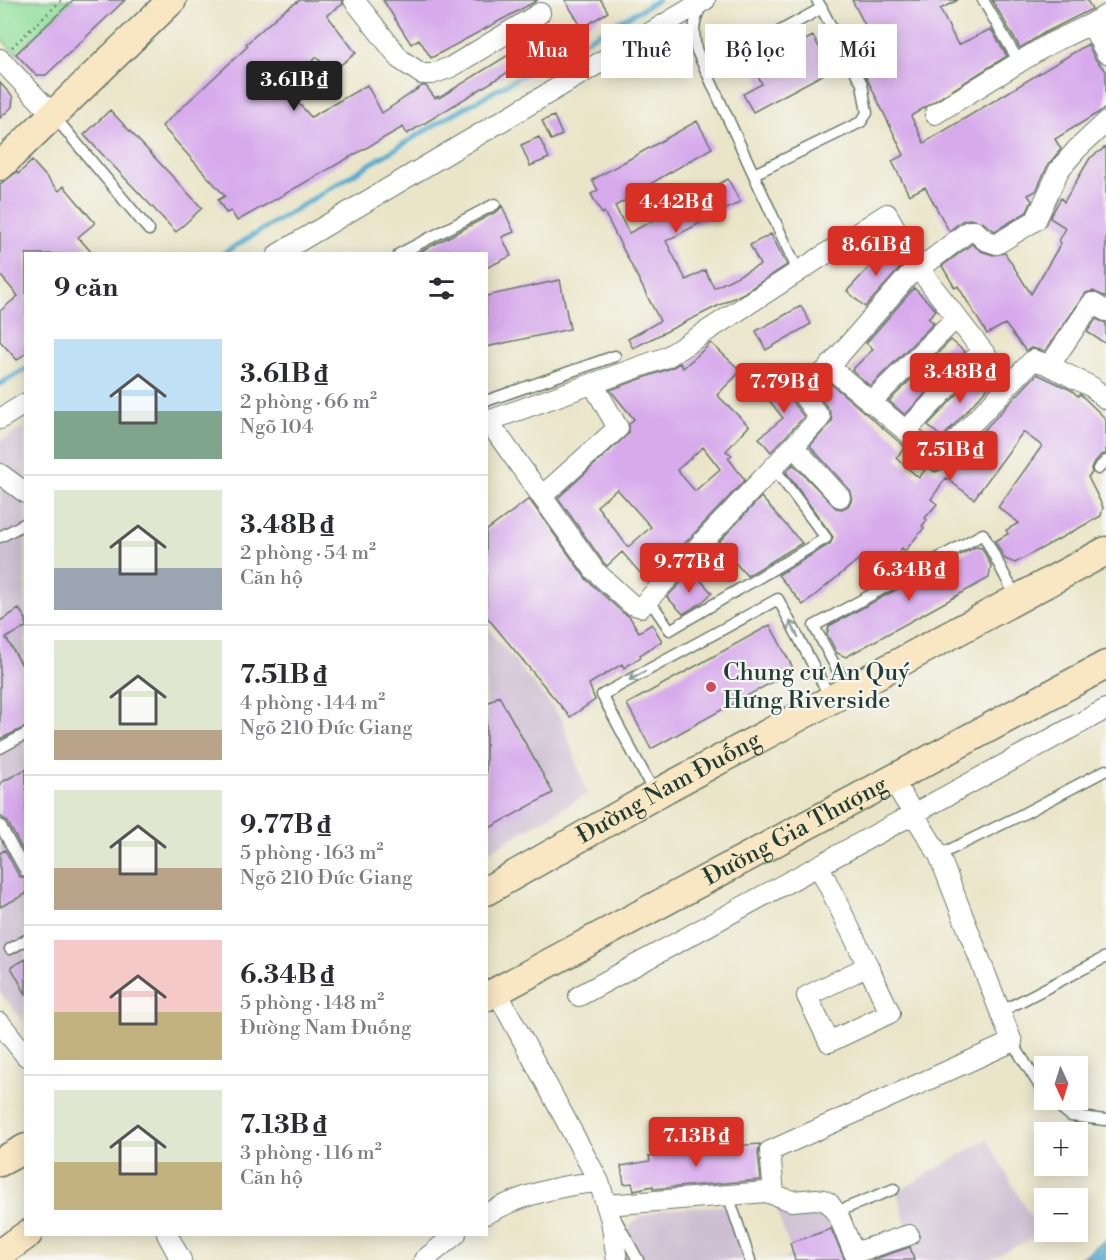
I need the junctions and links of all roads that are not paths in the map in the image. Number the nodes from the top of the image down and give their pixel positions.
1 (172, 0) edge
2 (354, 0) edge
3 (705, 0) edge
4 (983, 0) edge
5 (820, 4) edge
6 (540, 14) dead end
7 (1098, 19) edge
8 (787, 24) edge
9 (1106, 53) edge
10 (3, 56) edge
11 (1019, 62) junction
12 (935, 114) dead end
13 (53, 115) junction
14 (1106, 122) edge
15 (0, 166) edge
16 (754, 174) junction
17 (495, 204) dead end
18 (149, 230) dead end
19 (281, 252) edge
20 (403, 252) edge
21 (919, 269) junction
22 (798, 271) junction
23 (1106, 311) edge
24 (956, 318) junction
25 (982, 351) junction
26 (615, 356) dead end
27 (1046, 363) junction
28 (828, 367) junction
29 (593, 384) junction
30 (1009, 385) junction
31 (1106, 399) edge
32 (488, 400) edge
33 (870, 403) junction
34 (24, 404) edge
35 (0, 418) edge
36 (906, 432) junction
37 (793, 447) junction
38 (773, 467) junction
39 (0, 474) edge
40 (24, 492) edge
41 (542, 496) junction
42 (840, 497) dead end
43 (24, 524) edge
44 (0, 537) edge
45 (1106, 551) edge
46 (648, 598) junction
47 (1017, 599) junction
48 (1106, 665) edge
49 (840, 695) junction
50 (1106, 710) edge
51 (24, 735) edge
52 (0, 748) edge
53 (1106, 770) edge
54 (892, 779) junction
55 (655, 795) junction
56 (914, 814) junction
57 (0, 825) edge
58 (939, 855) junction
59 (819, 866) junction
60 (24, 868) edge
61 (488, 890) edge
62 (24, 941) edge
63 (10, 949) dead end
64 (1106, 957) edge
65 (868, 966) dead end
66 (492, 994) edge
67 (579, 996) dead end
68 (1000, 1012) junction
69 (0, 1023) edge
70 (1012, 1042) junction
71 (24, 1053) edge
72 (1034, 1077) edge
73 (1064, 1110) edge
74 (1106, 1120) edge
75 (24, 1149) edge
76 (0, 1162) edge
77 (599, 1182) junction
78 (894, 1189) dead end
79 (774, 1194) junction
80 (728, 1195) junction
81 (607, 1205) junction
82 (836, 1212) junction
83 (488, 1213) edge
84 (909, 1234) dead end
85 (25, 1236) edge
86 (168, 1236) edge
87 (454, 1236) edge
88 (0, 1254) edge
89 (181, 1260) edge
90 (424, 1260) edge
91 (616, 1260) edge
92 (638, 1260) edge
93 (750, 1260) edge

1 - 13 street
2 - 6 street
3 - 16 lane
3 - 19 street
4 - 11 lane
5 - 8 lane
5 - 16 lane
7 - 9 street
7 - 11 street
10 - 13 street
11 - 12 street
13 - 15 street
13 - 18 lane
14 - 21 street
16 - 22 lane
17 - 20 lane
21 - 22 street
21 - 24 street
21 - 28 street
22 - 29 street
23 - 27 street
24 - 25 street
24 - 33 street
25 - 30 street
25 - 36 street
26 - 32 lane
27 - 30 street
27 - 31 street
28 - 33 street
28 - 37 street
29 - 41 street
29 - 41 street
30 - 36 street
33 - 36 street
34 - 35 street
37 - 38 street
37 - 42 street
38 - 46 street
38 - 46 lane
39 - 40 street
41 - 46 street
43 - 44 lane
45 - 47 street, Đường Nam Đuống
47 - 49 street, Đường Nam Đuống
47 - 49 lane
48 - 54 street, Đường Gia Thượng
49 - 55 street, Đường Nam Đuống
49 -> 55 lane
50 - 56 street, Đường Gia Thượng
51 - 52 lane
53 - 58 lane
54 - 56 street
54 - 66 street, Đường Gia Thượng
55 - 61 street, Đường Nam Đuống
56 - 58 street
56 - 59 street, Đường Gia Thượng
57 - 60 lane
58 - 68 street
59 - 65 street
59 - 67 street, Đường Gia Thượng
62 - 63 lane
64 - 68 lane
66 - 77 street
68 - 70 street
69 - 71 street
70 - 72 lane
70 - 79 street
73 - 74 lane
75 - 76 street
77 - 81 street
77 - 83 street
78 - 82 lane
79 - 80 street
79 - 82 street
80 - 81 street
80 - 93 lane
81 - 91 street
81 - 92 lane
82 - 84 street
85 - 88 street
86 - 89 street
87 - 90 street

